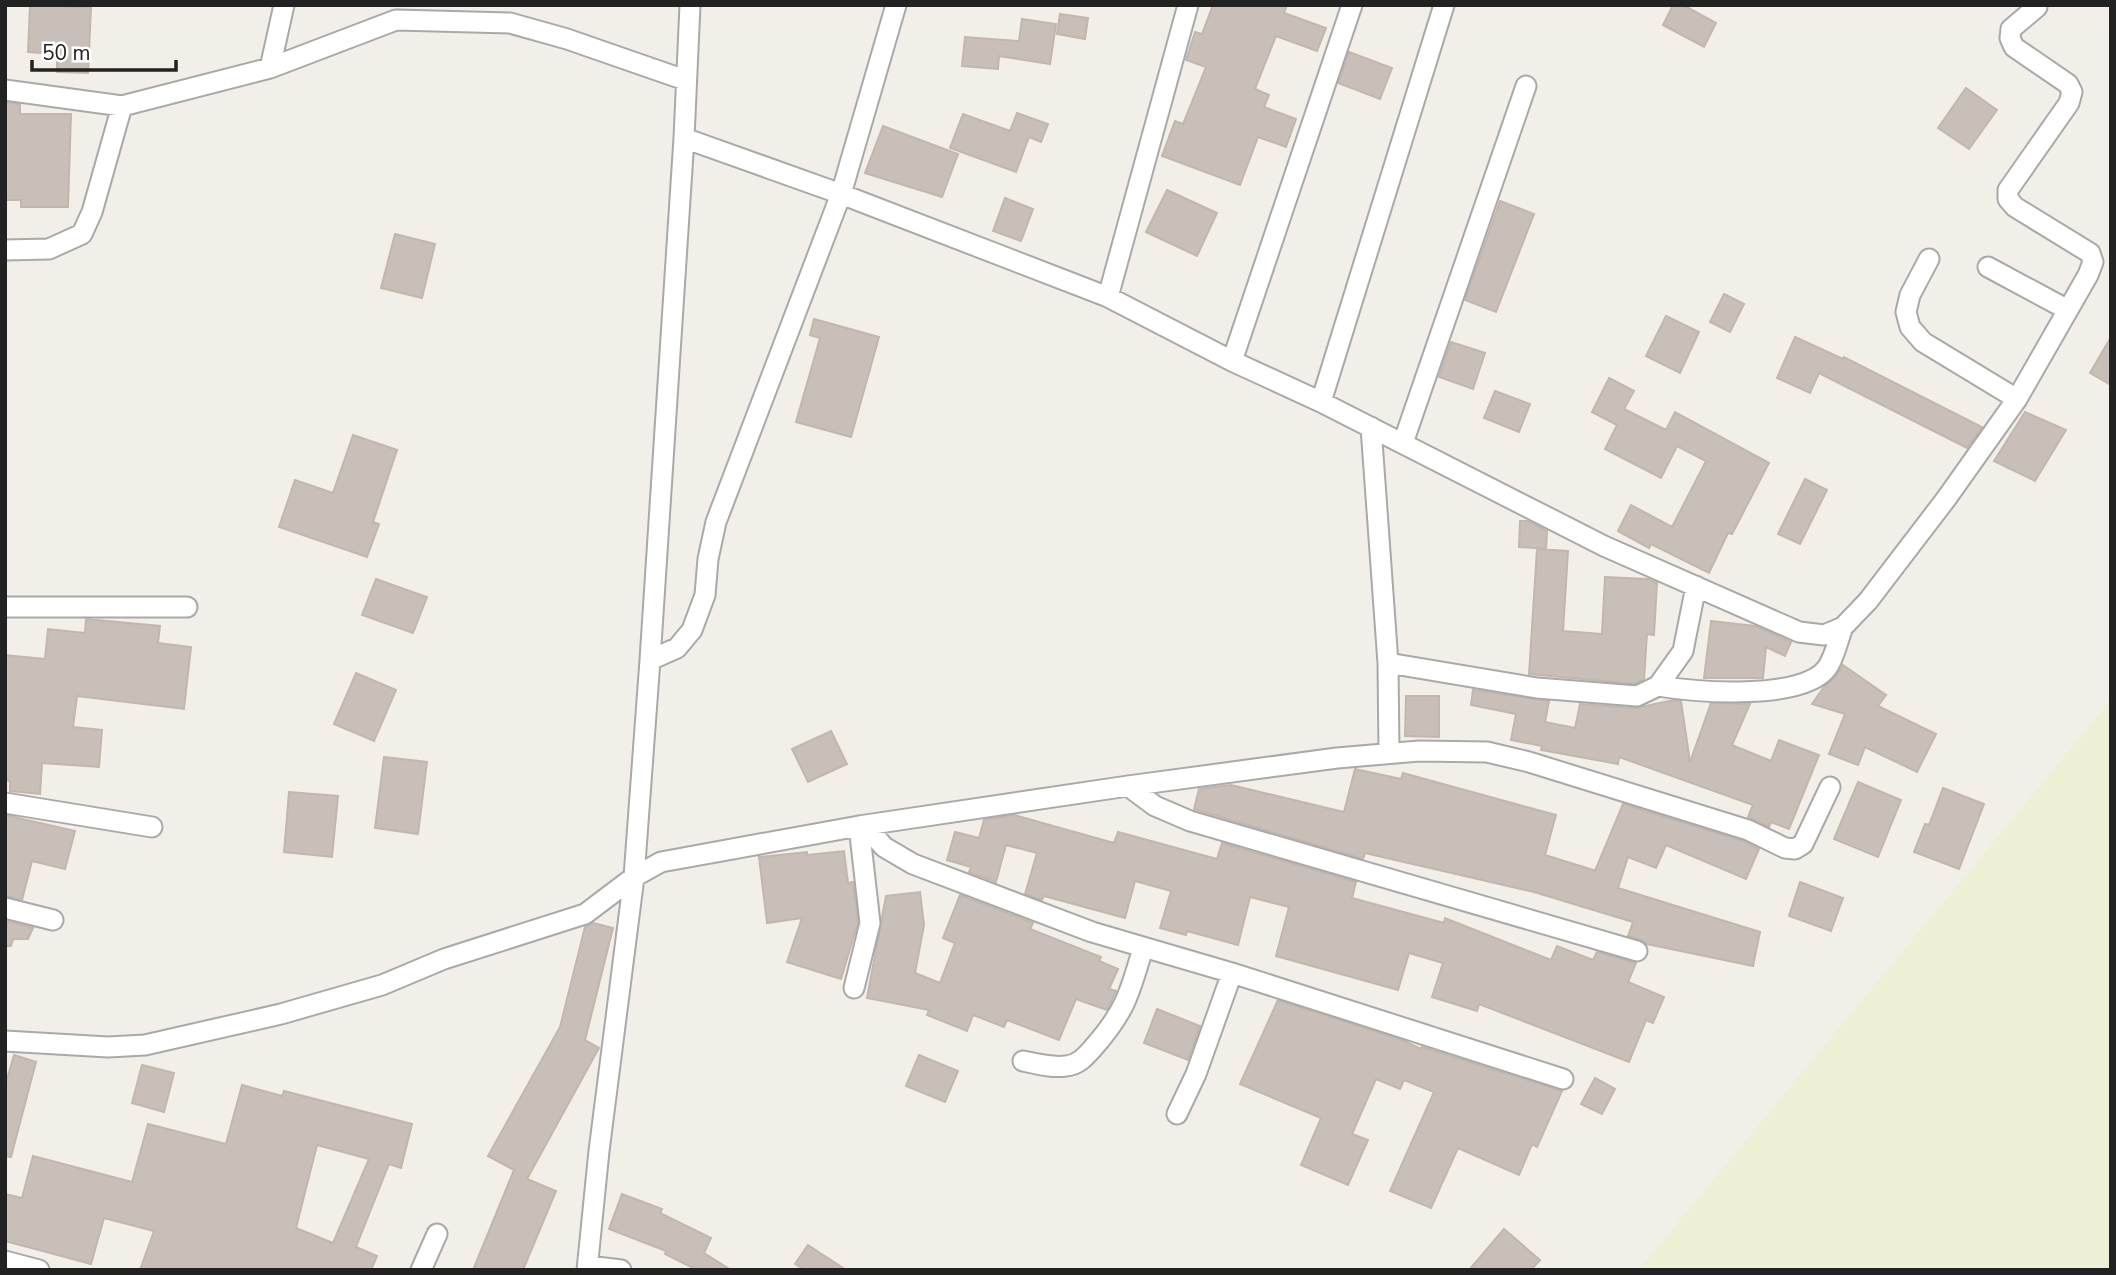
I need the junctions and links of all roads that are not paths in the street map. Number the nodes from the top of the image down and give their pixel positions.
1 (284, 5) edge
2 (690, 5) edge
3 (896, 5) edge
4 (1188, 5) edge
5 (1352, 5) edge
6 (1444, 5) edge
7 (2037, 8) dead end
8 (512, 14) edge
9 (270, 68) junction
10 (685, 80) junction
11 (1526, 86) dead end
12 (5, 90) edge
13 (122, 106) junction
14 (684, 138) junction
15 (841, 194) junction
16 (5, 250) edge
17 (1929, 258) dead end
18 (1988, 267) dead end
19 (1108, 297) junction
20 (2068, 310) junction
21 (1232, 361) junction
22 (2017, 399) junction
23 (1321, 402) junction
24 (1371, 428) junction
25 (1403, 443) junction
26 (1696, 586) junction
27 (5, 607) edge
28 (187, 607) dead end
29 (1843, 627) junction
30 (650, 660) junction
31 (1388, 663) junction
32 (1658, 686) junction
33 (1389, 753) junction
34 (1128, 786) junction
35 (1830, 786) dead end
36 (5, 803) edge
37 (862, 825) junction
38 (152, 827) dead end
39 (634, 877) junction
40 (5, 908) edge
41 (53, 920) dead end
42 (1143, 948) junction
43 (1637, 951) dead end
44 (1232, 973) junction
45 (854, 988) dead end
46 (5, 1041) edge
47 (1024, 1060) dead end
48 (1563, 1079) dead end
49 (1177, 1114) dead end
50 (437, 1234) dead end
51 (5, 1261) edge
52 (587, 1268) edge
53 (39, 1270) edge
54 (421, 1270) edge
55 (621, 1270) edge

1 - 9 street
2 - 10 street
3 - 15 street
4 - 19 street
5 - 21 street
6 - 23 street
7 - 20 street
8 - 9 street
8 - 10 street
9 - 13 street
10 - 14 street
11 - 25 street
12 - 13 street
13 - 16 street
14 - 15 street
14 - 30 street
15 - 19 street
15 - 30 street
17 - 22 street
18 - 20 street
19 - 21 street
20 - 22 street
21 - 23 street
22 - 29 street
23 - 24 street
24 - 25 street
24 - 31 street
25 - 26 street
26 - 29 street
26 - 32 street
27 - 28 street
29 - 32 street
30 - 39 street
31 - 32 street
31 - 33 street
33 - 34 street
33 - 35 street
34 - 37 street
34 - 43 street
36 - 38 street
37 - 39 street
37 - 42 street
37 - 45 street
39 - 46 street
39 - 52 street
40 - 41 street
42 - 44 street
42 - 47 street
44 - 48 street
44 - 49 street
50 - 54 street
51 - 53 street
52 - 55 street

